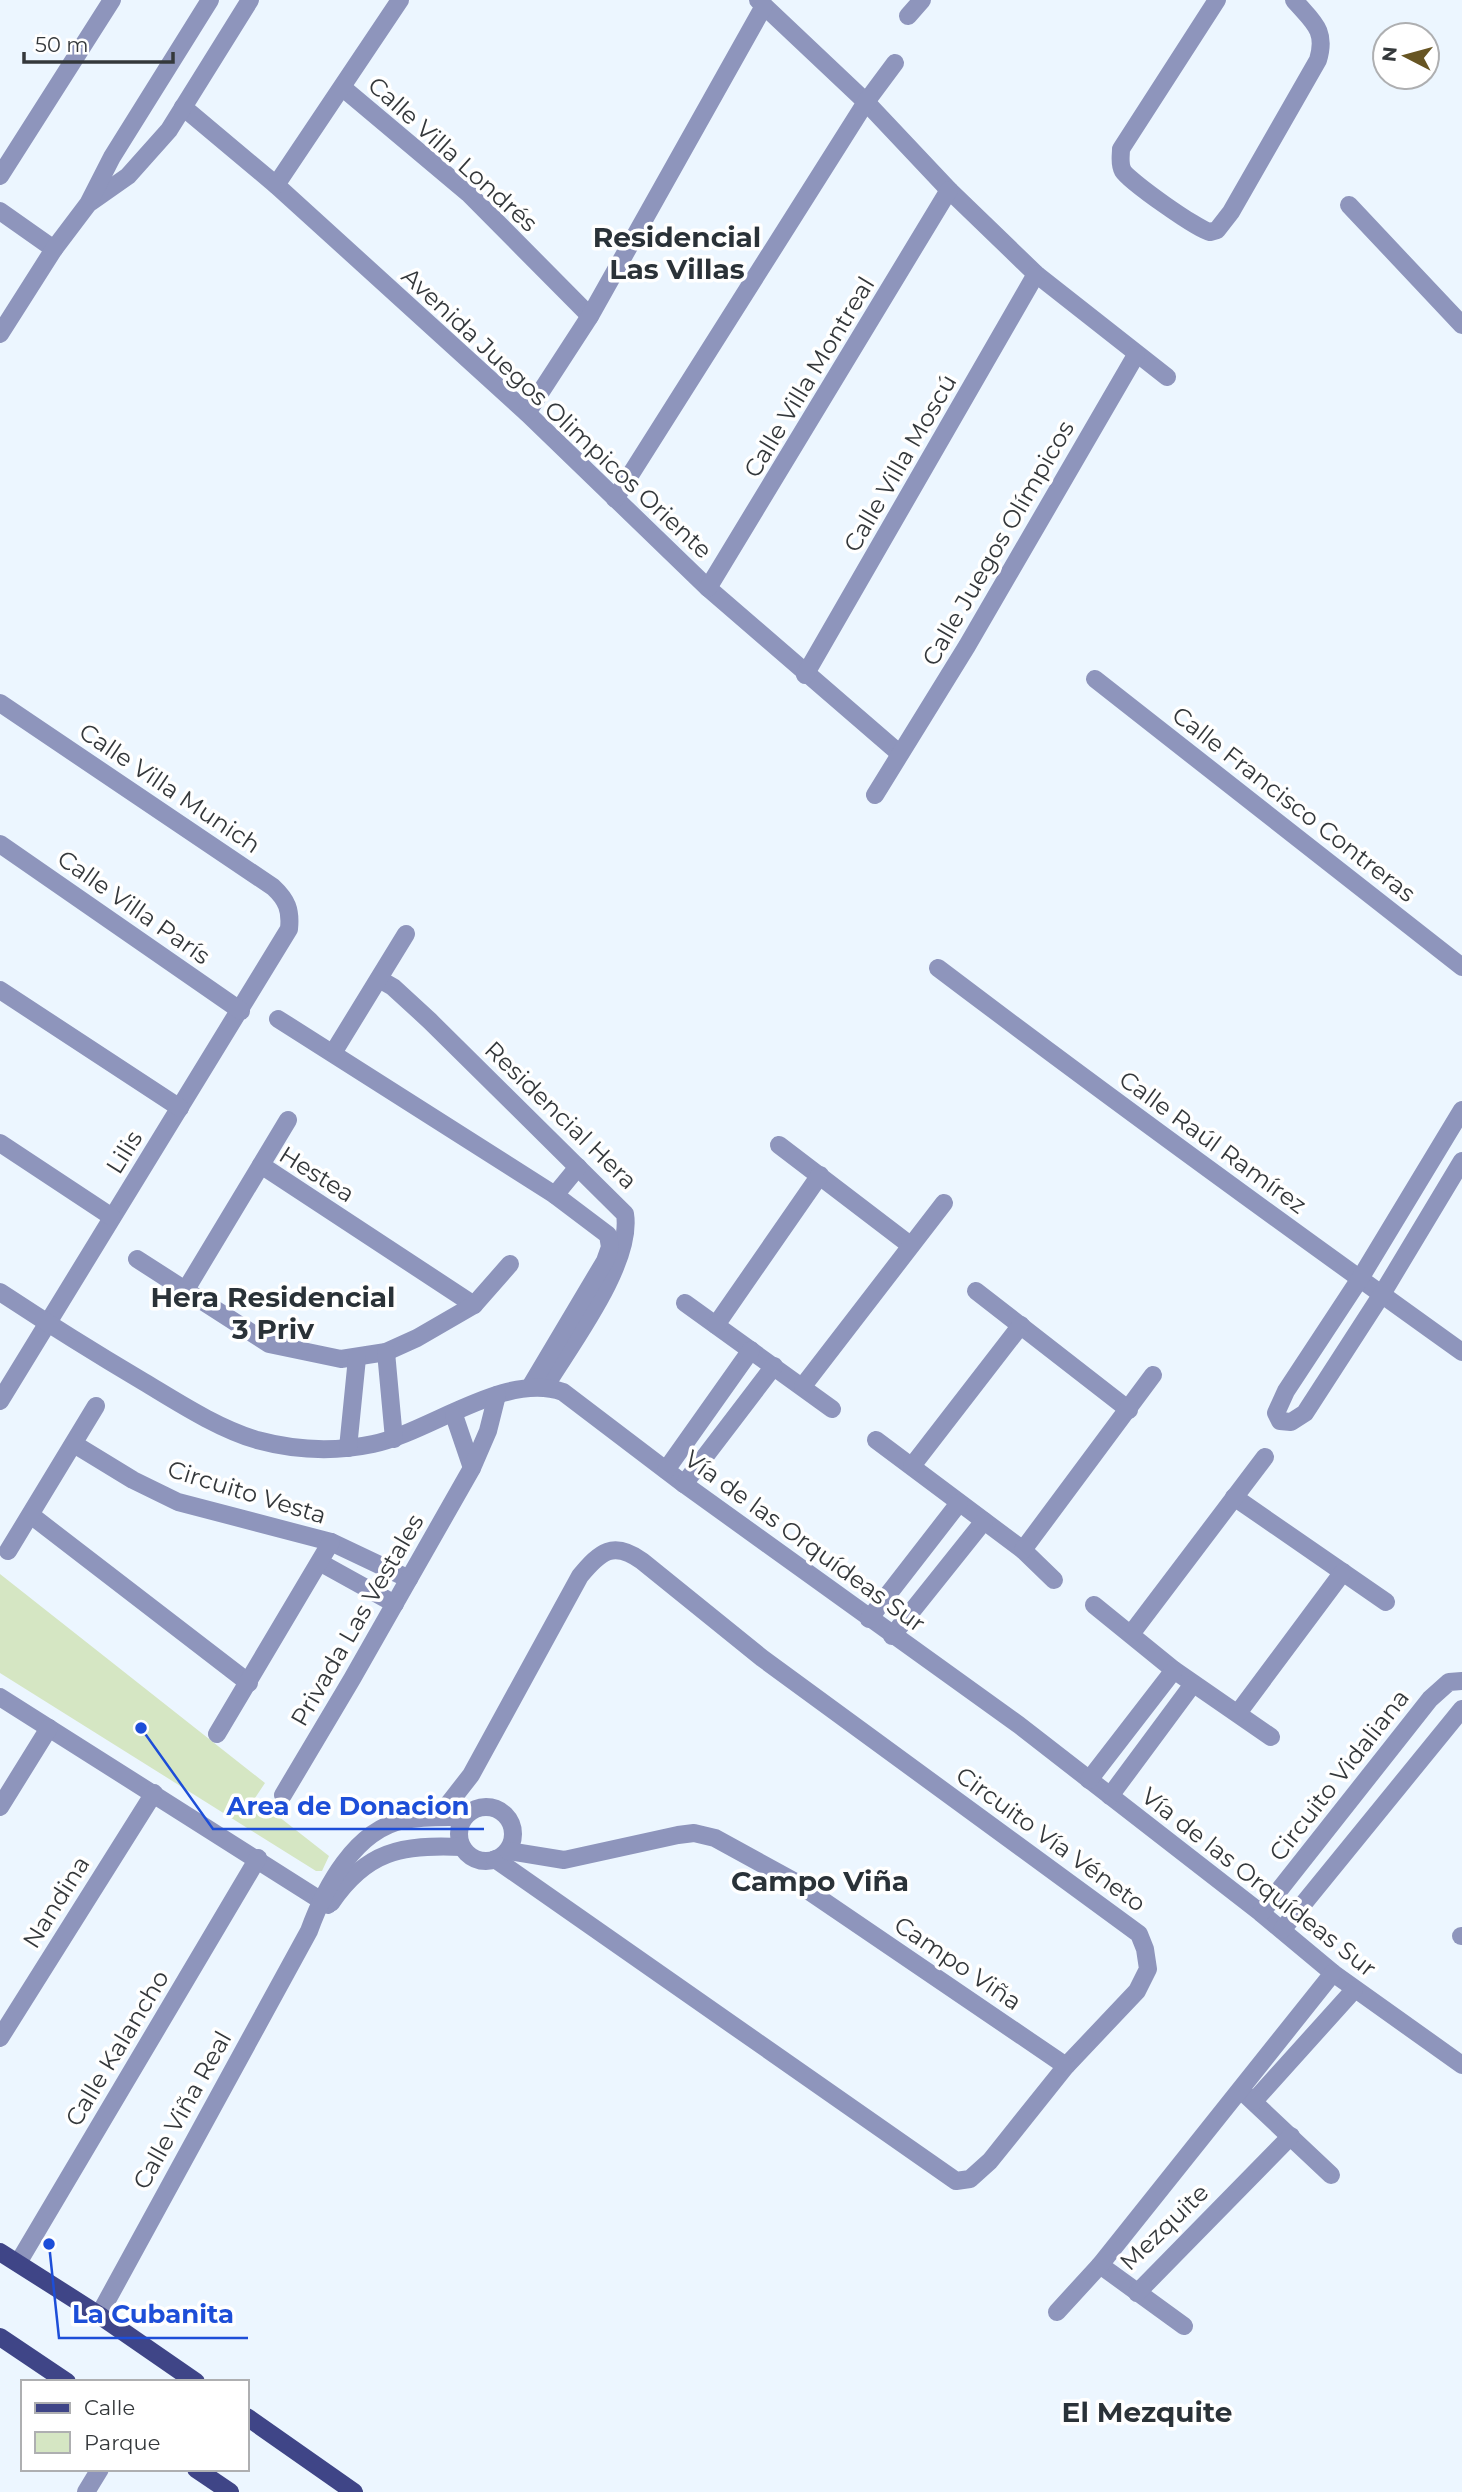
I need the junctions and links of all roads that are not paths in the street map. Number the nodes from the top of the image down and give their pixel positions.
1 (112, 0) edge
2 (210, 0) edge
3 (250, 0) edge
4 (400, 0) edge
5 (922, 0) edge
6 (1217, 0) edge
7 (1294, 0) edge
8 (761, 3) edge
9 (908, 16) dead end
10 (895, 63) dead end
11 (343, 88) junction
12 (866, 102) junction
13 (183, 107) junction
14 (0, 176) edge
15 (276, 185) junction
16 (949, 190) junction
17 (88, 204) junction
18 (1349, 205) dead end
19 (0, 211) edge
20 (54, 249) junction
21 (1036, 274) junction
22 (590, 316) junction
23 (1462, 325) edge
24 (0, 334) edge
25 (1136, 355) junction
26 (1167, 377) dead end
27 (527, 413) junction
28 (615, 499) junction
29 (708, 588) junction
30 (806, 675) junction
31 (1095, 679) dead end
32 (0, 703) edge
33 (899, 753) junction
34 (875, 795) dead end
35 (0, 844) edge
36 (289, 929) joint
37 (406, 934) dead end
38 (1462, 967) edge
39 (938, 968) dead end
40 (379, 979) junction
41 (0, 990) edge
42 (241, 1011) junction
43 (278, 1019) dead end
44 (333, 1053) junction
45 (180, 1108) junction
46 (1462, 1110) edge
47 (288, 1120) dead end
48 (0, 1143) edge
49 (779, 1145) dead end
50 (1462, 1161) edge
51 (261, 1165) junction
52 (579, 1167) junction
53 (820, 1175) junction
54 (555, 1195) junction
55 (944, 1203) dead end
56 (112, 1217) junction
57 (910, 1245) junction
58 (137, 1259) dead end
59 (510, 1264) dead end
60 (611, 1264) junction
61 (1361, 1277) junction
62 (185, 1291) junction
63 (976, 1291) dead end
64 (0, 1292) edge
65 (1382, 1294) junction
66 (685, 1303) dead end
67 (474, 1305) junction
68 (48, 1324) junction
69 (716, 1325) junction
70 (1020, 1325) junction
71 (751, 1350) junction
72 (386, 1352) junction
73 (1462, 1352) edge
74 (357, 1358) junction
75 (774, 1366) junction
76 (1153, 1375) dead end
77 (1295, 1379) junction
78 (803, 1386) junction
79 (538, 1387) junction
80 (1317, 1392) junction
81 (497, 1395) junction
82 (0, 1401) edge
83 (96, 1406) dead end
84 (832, 1409) dead end
85 (1129, 1410) junction
86 (454, 1415) junction
87 (394, 1439) junction
88 (876, 1440) dead end
89 (74, 1444) junction
90 (348, 1448) junction
91 (1265, 1457) dead end
92 (912, 1466) junction
93 (472, 1468) junction
94 (666, 1470) junction
95 (684, 1485) junction
96 (1234, 1497) junction
97 (959, 1503) junction
98 (32, 1516) junction
99 (984, 1521) junction
100 (331, 1542) junction
101 (1023, 1550) junction
102 (8, 1551) dead end
103 (321, 1563) junction
104 (1343, 1572) junction
105 (409, 1579) junction
106 (1054, 1580) dead end
107 (1386, 1602) dead end
108 (395, 1604) junction
109 (1094, 1605) dead end
110 (869, 1619) junction
111 (1131, 1634) junction
112 (892, 1636) junction
113 (1174, 1670) junction
114 (1462, 1681) edge
115 (249, 1683) junction
116 (1193, 1684) junction
117 (0, 1696) edge
118 (1462, 1709) edge
119 (1238, 1713) junction
120 (49, 1728) junction
121 (217, 1734) dead end
122 (1271, 1737) dead end
123 (1088, 1780) junction
124 (154, 1793) junction
125 (283, 1795) dead end
126 (1110, 1796) junction
127 (0, 1807) edge
128 (439, 1816) junction
129 (464, 1817) junction
130 (462, 1847) junction
131 (502, 1855) junction
132 (258, 1858) junction
133 (325, 1903) junction
134 (1261, 1913) junction
135 (1282, 1930) junction
136 (1333, 1973) junction
137 (1354, 1990) junction
138 (0, 2038) edge
139 (1066, 2066) junction
140 (1462, 2066) edge
141 (1247, 2096) junction
142 (1291, 2136) junction
143 (1331, 2175) dead end
144 (0, 2252) edge
145 (18, 2263) junction
146 (1100, 2265) junction
147 (1138, 2293) junction
148 (1057, 2312) dead end
149 (99, 2315) junction
150 (1184, 2326) dead end
151 (0, 2337) edge
152 (63, 2380) edge
153 (192, 2380) edge
154 (248, 2418) edge
155 (99, 2471) edge
156 (200, 2471) edge
157 (86, 2492) edge
158 (230, 2492) edge
159 (354, 2492) edge

1 - 14 street
2 - 17 street
3 - 13 street
4 - 11 street
5 - 9 street
6 - 7 street
8 - 12 street
8 - 22 street
10 - 12 street
11 - 15 street
11 - 22 street, Calle Villa Londrés
12 - 16 street
12 - 28 street
13 - 15 street, Avenida Juegos Olimpicos Oriente
13 - 17 street
15 - 27 street, Avenida Juegos Olimpicos Oriente
16 - 21 street
16 - 29 street, Calle Villa Montreal
17 - 20 street
18 - 23 street
19 - 20 street
20 - 24 street
21 - 25 street
21 - 30 street, Calle Villa Moscú
22 - 27 street
25 - 26 street
25 - 33 street, Calle Juegos Olímpicos
27 - 28 street, Avenida Juegos Olimpicos Oriente
28 - 29 street, Avenida Juegos Olimpicos Oriente
29 - 30 street, Avenida Juegos Olimpicos Oriente
30 - 33 street, Avenida Juegos Olimpicos Oriente
31 - 38 street, Calle Francisco Contreras
32 - 36 street, Calle Villa Munich
33 - 34 street, Calle Juegos Olímpicos
35 - 42 street, Calle Villa París
36 - 42 street, Lilis
37 - 40 street
39 - 61 street, Calle Raúl Ramírez
40 - 44 street
40 - 52 street, Residencial Hera
41 - 45 street
42 - 45 street, Lilis
43 - 44 street
44 - 54 street
45 - 56 street, Lilis
46 - 61 street
47 - 51 street
48 - 56 street
49 - 53 street
50 - 65 street
51 - 62 street, Hestea
51 - 67 street, Hestea
52 - 54 street
52 - 60 street, Residencial Hera
53 - 57 street
53 - 69 street
54 - 60 street
55 - 57 street
56 - 68 street, Lilis
57 - 78 street
58 - 62 street
59 - 67 street
60 - 79 street, Residencial Hera
61 - 65 street, Calle Raúl Ramírez
61 - 77 street
62 - 74 street
63 - 70 street
64 - 68 street
65 - 73 street, Calle Raúl Ramírez
65 - 80 street
66 - 69 street
67 - 72 street
68 - 82 street, Lilis
68 - 90 street
69 - 71 street
70 - 85 street
70 - 92 street
71 - 75 street
71 - 94 street
72 - 74 street
72 - 87 street
74 - 90 street
75 - 78 street
75 - 95 street
76 - 85 street
77 - 80 street
77 - 80 street
78 - 84 street
79 - 81 street
79 - 94 street, Vía de las Orquídeas Sur
81 - 86 street
81 - 93 street, Privada Las Vestales
83 - 89 street
85 - 101 street
86 - 87 street
86 - 93 street
87 - 90 street
88 - 92 street
89 - 98 street
89 - 100 street, Circuito Vesta
91 - 96 street
92 - 97 street
93 - 105 street, Privada Las Vestales
94 - 95 street, Vía de las Orquídeas Sur
95 - 110 street, Vía de las Orquídeas Sur
96 - 104 street
96 - 111 street
97 - 99 street
97 - 110 street
98 - 102 street
98 - 115 street
99 - 101 street
99 - 112 street
100 - 103 street
100 - 105 street, Circuito Vesta
101 - 106 street
103 - 108 street
103 - 115 street
104 - 107 street
104 - 119 street
105 - 108 street, Privada Las Vestales
108 - 125 street, Privada Las Vestales
109 - 111 street
110 - 112 street, Vía de las Orquídeas Sur
111 - 113 street
112 - 123 street, Vía de las Orquídeas Sur
113 - 116 street
113 - 123 street
114 - 134 street, Circuito Vidaliana
115 - 121 street
116 - 119 street
116 - 126 street
117 - 120 street
118 - 135 street, Circuito Vidaliana
119 - 122 street
120 - 124 street
120 - 127 street
123 - 126 street, Vía de las Orquídeas Sur
124 - 132 street
124 - 138 street, Nandina
126 - 134 street, Vía de las Orquídeas Sur
128 - 129 street
128 - 133 street
128 - 139 street, Circuito Vía Véneto
129 - 130 street
129 - 131 street
130 - 131 street
130 - 133 street
131 - 139 street, Campo Viña
131 - 139 street, Circuito Vía Véneto
132 - 133 street
132 - 145 street, Calle Kalancho
133 - 149 street, Calle Viña Real
134 - 135 street, Vía de las Orquídeas Sur
135 - 136 street, Vía de las Orquídeas Sur
136 - 137 street, Vía de las Orquídeas Sur
136 - 141 street, Mezquite
137 - 140 street, Vía de las Orquídeas Sur
137 - 141 street, Mezquite
141 - 142 street
141 - 146 street, Mezquite
142 - 143 street
142 - 147 street, Mezquite
144 - 145 main road
145 - 149 main road
146 - 147 street, Mezquite
146 - 148 street
147 - 150 street
149 - 153 main road
151 - 152 main road
154 - 159 main road
155 - 157 street
156 - 158 main road

